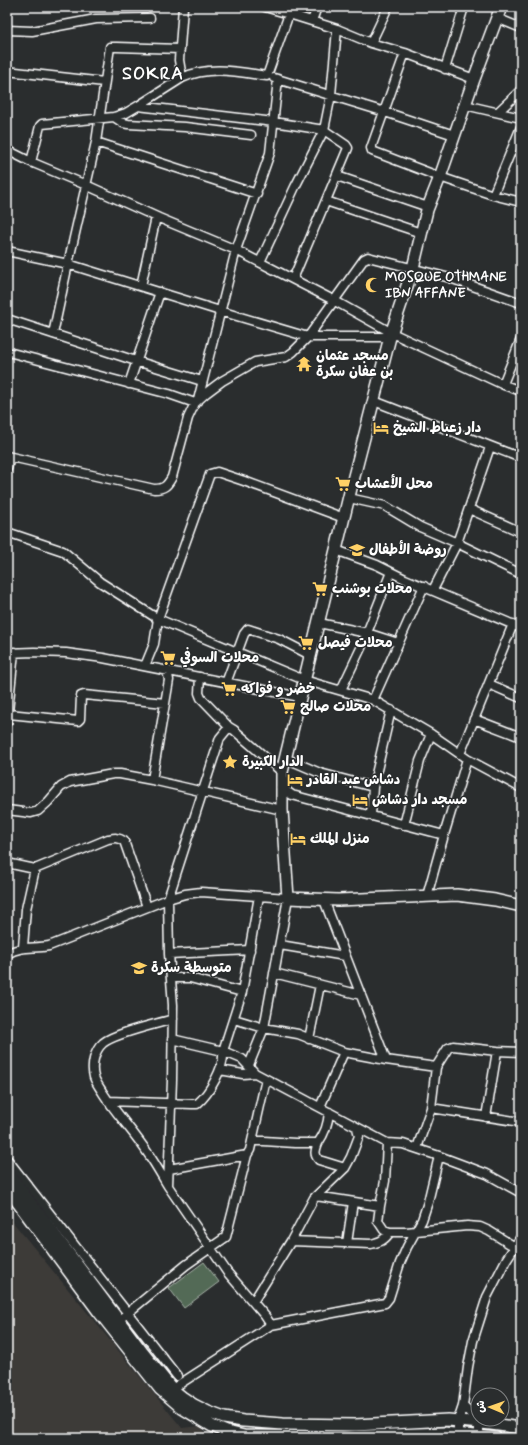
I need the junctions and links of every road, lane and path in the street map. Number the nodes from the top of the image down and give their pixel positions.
1 (183, 7) edge
2 (265, 7) edge
3 (317, 7) edge
4 (388, 7) edge
5 (464, 7) edge
6 (501, 7) edge
7 (291, 10) edge
8 (150, 18) dead end
9 (497, 18) junction
10 (312, 21) junction
11 (521, 28) edge
12 (336, 29) junction
13 (7, 30) edge
14 (371, 43) junction
15 (180, 49) junction
16 (405, 54) junction
17 (445, 69) junction
18 (7, 71) edge
19 (267, 76) junction
20 (182, 78) junction
21 (278, 79) junction
22 (474, 79) junction
23 (104, 82) junction
24 (521, 90) edge
25 (331, 95) junction
26 (465, 105) junction
27 (138, 106) junction
28 (385, 112) junction
29 (498, 112) junction
30 (114, 118) junction
31 (521, 118) edge
32 (98, 120) junction
33 (274, 122) junction
34 (521, 127) edge
35 (324, 130) junction
36 (251, 135) dead end
37 (454, 135) junction
38 (96, 142) junction
39 (7, 150) edge
40 (31, 162) junction
41 (336, 176) junction
42 (440, 177) junction
43 (86, 185) junction
44 (257, 194) junction
45 (493, 195) junction
46 (326, 201) junction
47 (521, 202) edge
48 (428, 207) junction
49 (156, 217) junction
50 (421, 233) junction
51 (236, 250) junction
52 (7, 251) edge
53 (260, 262) junction
54 (68, 264) junction
55 (413, 268) junction
56 (293, 280) junction
57 (141, 286) junction
58 (160, 292) junction
59 (335, 301) junction
60 (521, 303) edge
61 (220, 311) junction
62 (7, 320) edge
63 (54, 334) junction
64 (391, 335) junction
65 (308, 337) junction
66 (521, 339) edge
67 (12, 353) dead end
68 (136, 361) junction
69 (202, 381) junction
70 (129, 384) junction
71 (503, 384) junction
72 (521, 391) edge
73 (197, 402) junction
74 (374, 402) junction
75 (490, 448) junction
76 (9, 456) edge
77 (521, 458) edge
78 (7, 469) edge
79 (349, 498) junction
80 (469, 510) junction
81 (344, 518) junction
82 (7, 532) edge
83 (521, 532) edge
84 (457, 543) junction
85 (336, 550) junction
86 (391, 572) junction
87 (521, 574) edge
88 (424, 586) junction
89 (433, 590) junction
90 (158, 619) junction
91 (319, 623) junction
92 (513, 624) junction
93 (521, 628) edge
94 (367, 633) junction
95 (398, 643) junction
96 (11, 653) edge
97 (238, 653) junction
98 (310, 656) junction
99 (145, 666) junction
100 (167, 670) junction
101 (200, 677) junction
102 (304, 680) junction
103 (226, 683) junction
104 (489, 684) junction
105 (341, 690) junction
106 (300, 697) junction
107 (521, 698) edge
108 (373, 700) junction
109 (165, 703) junction
110 (391, 710) junction
111 (8, 718) edge
112 (474, 719) junction
113 (229, 727) junction
114 (431, 734) junction
115 (521, 737) edge
116 (460, 754) junction
117 (285, 758) junction
118 (467, 759) junction
119 (282, 772) junction
120 (152, 780) junction
121 (281, 787) junction
122 (374, 787) junction
123 (521, 788) edge
124 (203, 792) junction
125 (7, 810) edge
126 (282, 810) junction
127 (371, 815) junction
128 (404, 825) junction
129 (444, 835) junction
130 (7, 863) edge
131 (35, 869) junction
132 (259, 896) junction
133 (428, 896) junction
134 (288, 898) junction
135 (168, 899) junction
136 (324, 900) junction
137 (521, 906) edge
138 (147, 907) junction
139 (280, 945) junction
140 (23, 947) junction
141 (250, 950) junction
142 (7, 954) edge
143 (169, 954) junction
144 (345, 956) junction
145 (274, 973) junction
146 (171, 978) junction
147 (320, 984) junction
148 (242, 992) junction
149 (362, 995) junction
150 (172, 1019) junction
151 (234, 1019) junction
152 (264, 1028) junction
153 (172, 1039) junction
154 (309, 1039) junction
155 (224, 1051) junction
156 (497, 1051) junction
157 (344, 1052) junction
158 (521, 1052) edge
159 (386, 1060) junction
160 (249, 1065) junction
161 (436, 1067) junction
162 (220, 1070) junction
163 (255, 1073) junction
164 (266, 1078) junction
165 (108, 1101) junction
166 (170, 1104) junction
167 (320, 1107) junction
168 (431, 1108) junction
169 (329, 1112) junction
170 (486, 1116) junction
171 (521, 1122) edge
172 (357, 1128) junction
173 (252, 1141) junction
174 (318, 1143) junction
175 (387, 1143) junction
176 (417, 1148) junction
177 (247, 1155) junction
178 (439, 1156) junction
179 (7, 1159) edge
180 (345, 1168) junction
181 (170, 1169) junction
182 (7, 1170) edge
183 (168, 1186) junction
184 (7, 1188) edge
185 (521, 1192) edge
186 (316, 1196) junction
187 (353, 1202) junction
188 (380, 1206) junction
189 (49, 1228) junction
190 (416, 1231) junction
191 (390, 1232) junction
192 (521, 1237) edge
193 (291, 1241) junction
194 (347, 1243) junction
195 (515, 1247) junction
196 (210, 1248) junction
197 (82, 1271) junction
198 (253, 1302) junction
199 (123, 1316) junction
200 (271, 1325) junction
201 (177, 1376) dead end
202 (172, 1389) junction
203 (463, 1406) junction
204 (470, 1413) edge
205 (237, 1420) junction
206 (458, 1420) junction
207 (470, 1421) edge
208 (254, 1422) junction
209 (510, 1426) edge
210 (479, 1427) edge
211 (521, 1428) edge
212 (458, 1434) junction
213 (236, 1436) edge
214 (479, 1436) junction
215 (253, 1437) edge
216 (496, 1438) edge

1 - 15 street
2 - 7 street
3 - 10 street
4 - 14 street
5 - 17 street
6 - 9 street
7 - 10 street
7 - 19 street
8 - 13 street
9 - 11 street
9 - 22 street
10 - 12 street
12 - 14 street
12 - 25 street
14 - 16 street
15 - 20 street
15 - 23 street
16 - 17 street
16 - 28 street
17 - 22 street
18 - 23 street
19 - 20 street
19 - 21 street
20 - 27 street
21 - 25 street
21 - 33 street
22 - 26 street
23 - 32 street
24 - 29 street
25 - 28 street
25 - 35 street
26 - 29 street
26 - 37 street
27 - 30 street
27 - 33 street
28 - 37 street
28 - 42 street
29 - 31 street
30 - 32 street
30 - 36 street
32 - 38 street
32 - 40 street
33 - 35 street
33 - 44 street
34 - 45 street
35 - 41 street
35 - 53 street
37 - 42 street
38 - 43 street
38 - 44 street
39 - 40 street
40 - 43 street
41 - 46 street
41 - 48 street
42 - 45 street
42 - 48 street
43 - 49 street
43 - 54 street
44 - 51 street
45 - 47 street
46 - 50 street
46 - 56 street
48 - 50 street
49 - 51 street
49 - 57 street
50 - 55 street
51 - 53 street
51 - 61 street
52 - 54 street
53 - 56 street
54 - 57 street
54 - 63 street
55 - 59 street
55 - 60 street
55 - 64 street
56 - 59 street
57 - 58 street
58 - 61 street
58 - 68 street
59 - 64 street
59 - 65 street
61 - 65 street
61 - 69 street
62 - 63 street
63 - 68 street
64 - 65 street
64 - 71 street
64 - 74 street
65 - 73 street
66 - 71 street
67 - 70 street
68 - 69 street
68 - 70 street
69 - 73 street
70 - 73 street
71 - 72 street
73 - 76 street
74 - 75 street
74 - 79 street
75 - 77 street
75 - 80 street
76 - 78 street
79 - 81 street
79 - 84 street
80 - 83 street
80 - 84 street
81 - 85 street
81 - 90 street
82 - 90 street
84 - 87 street
84 - 89 street
85 - 86 street
85 - 91 street
86 - 88 street
86 - 94 street
88 - 89 street
88 - 95 street
89 - 92 street
90 - 97 street
90 - 99 street
91 - 94 street
91 - 98 street
92 - 93 street
92 - 104 street
94 - 95 street
94 - 105 street
95 - 108 street
96 - 99 street
96 - 111 street
97 - 98 street
97 - 102 street
97 - 103 street
98 - 102 street
99 - 100 street
100 - 101 street
100 - 109 street
101 - 103 street
101 - 113 street
102 - 105 street
102 - 106 street
103 - 106 street
104 - 107 street
104 - 112 street
105 - 108 street
106 - 117 street
108 - 110 street
109 - 111 street
109 - 120 street
110 - 114 street
110 - 122 street
112 - 115 street
112 - 116 street
113 - 119 street
113 - 124 street
114 - 116 street
114 - 128 street
116 - 118 street
117 - 119 street
117 - 122 street
118 - 123 street
118 - 129 street
119 - 121 street
120 - 124 street
120 - 125 street
121 - 126 street
121 - 127 street
122 - 127 street
124 - 126 street
124 - 135 street
126 - 134 street
127 - 128 street
128 - 129 street
129 - 133 street
130 - 131 street
131 - 138 street
131 - 140 street
132 - 134 street
132 - 135 street
132 - 141 street
133 - 136 street
133 - 137 street
134 - 136 street
134 - 139 street
135 - 138 street
135 - 143 street
136 - 144 street
138 - 140 street
139 - 144 street
139 - 145 street
140 - 142 street
141 - 143 street
141 - 148 street
143 - 146 street
144 - 149 street
145 - 147 street
145 - 152 street
146 - 148 street
146 - 150 street
147 - 149 street
147 - 154 street
148 - 151 street
149 - 159 street
150 - 153 street
150 - 165 street
151 - 152 street
151 - 155 street
152 - 154 street
152 - 160 street
153 - 155 street
153 - 166 street
154 - 157 street
155 - 160 street
155 - 162 street
156 - 158 street
156 - 161 street
156 - 170 street
157 - 159 street
157 - 167 street
159 - 161 street
160 - 163 street
161 - 168 street
162 - 163 street
162 - 166 street
163 - 164 street
164 - 167 street
164 - 173 street
165 - 166 street
165 - 183 street
166 - 181 street
167 - 169 street
168 - 170 street
168 - 176 street
169 - 172 street
169 - 174 street
170 - 171 street
172 - 175 street
172 - 180 street
173 - 174 street
173 - 177 street
174 - 180 street
175 - 176 street
175 - 188 street
176 - 178 street
177 - 181 street
177 - 196 street
178 - 185 street
178 - 190 street
179 - 189 street
180 - 186 street
181 - 183 street
182 - 189 street
183 - 196 street
184 - 189 street
186 - 187 street
186 - 193 street
187 - 188 street
187 - 194 street
188 - 191 street
189 - 197 street
189 - 197 street
190 - 191 street
190 - 195 street
190 - 200 street
191 - 194 street
192 - 195 street
193 - 194 street
193 - 198 street
195 - 203 street
196 - 198 street
196 - 199 street
197 - 199 street
197 - 213 street
198 - 200 street
199 - 201 street
199 - 202 street
200 - 202 street
202 - 205 street
203 - 204 street
203 - 206 street
205 - 208 street
205 - 213 street
206 - 207 street
206 - 208 street
206 - 212 street
208 - 215 street
209 - 211 street
210 - 214 street
212 - 214 street
212 - 215 street
213 - 215 street
214 - 216 street

